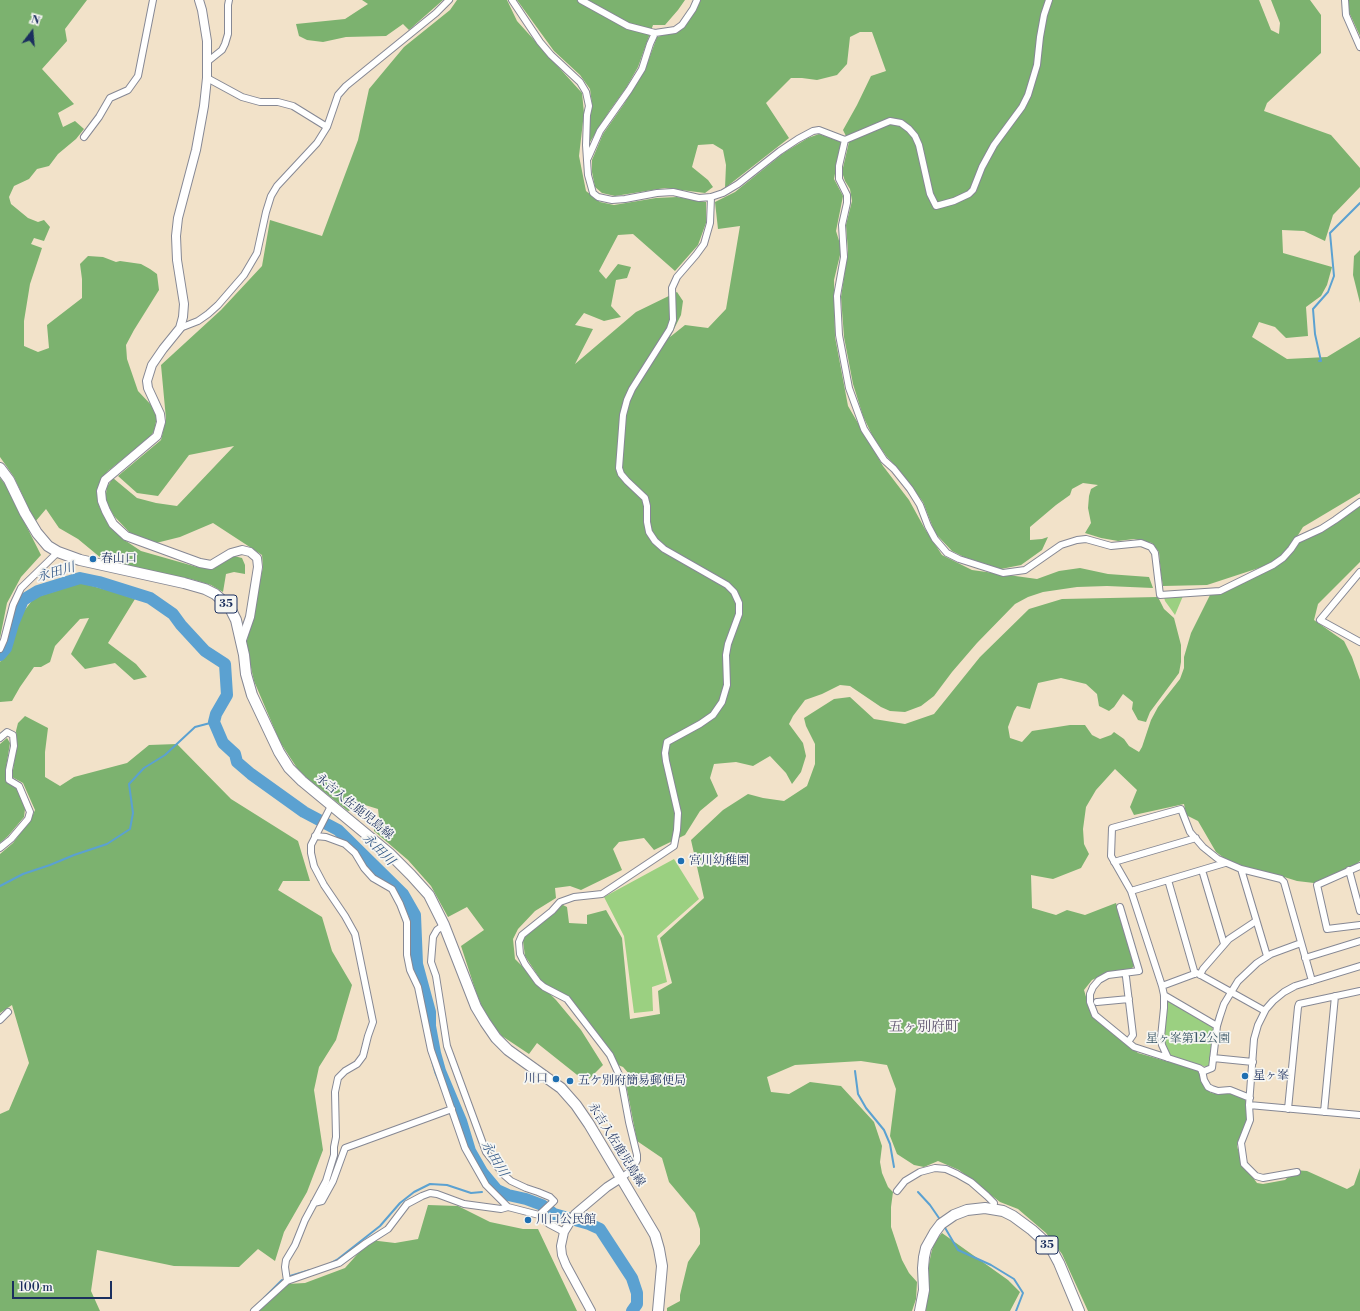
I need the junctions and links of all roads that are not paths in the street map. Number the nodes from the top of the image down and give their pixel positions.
1 (153, 0) edge
2 (199, 0) edge
3 (229, 0) edge
4 (449, 0) edge
5 (512, 0) edge
6 (581, 0) edge
7 (697, 0) edge
8 (1049, 0) edge
9 (1345, 0) edge
10 (655, 33) junction
11 (1360, 47) edge
12 (207, 62) junction
13 (207, 78) junction
14 (327, 127) junction
15 (84, 137) dead end
16 (845, 140) junction
17 (588, 158) junction
18 (711, 197) junction
19 (180, 328) junction
20 (0, 468) edge
21 (1360, 502) edge
22 (58, 552) junction
23 (1360, 572) edge
24 (1360, 642) edge
25 (241, 644) junction
26 (0, 649) edge
27 (0, 738) edge
28 (329, 809) junction
29 (316, 834) junction
30 (1196, 838) junction
31 (0, 848) edge
32 (1114, 862) junction
33 (1225, 863) junction
34 (1360, 866) edge
35 (1202, 870) junction
36 (1241, 870) junction
37 (1349, 870) junction
38 (1168, 880) junction
39 (1131, 891) junction
40 (1120, 907) dead end
41 (1360, 911) edge
42 (1256, 921) junction
43 (444, 925) junction
44 (1360, 925) edge
45 (1360, 941) edge
46 (1301, 943) junction
47 (1224, 944) junction
48 (1267, 956) junction
49 (1305, 958) junction
50 (1360, 966) edge
51 (1198, 974) junction
52 (1126, 977) dead end
53 (1312, 980) junction
54 (1162, 986) junction
55 (1360, 991) edge
56 (1231, 992) junction
57 (1164, 995) junction
58 (1335, 996) junction
59 (1128, 999) junction
60 (1097, 1002) dead end
61 (1265, 1011) junction
62 (8, 1012) dead end
63 (0, 1020) edge
64 (1217, 1026) junction
65 (1128, 1042) junction
66 (1168, 1058) junction
67 (1213, 1058) junction
68 (1253, 1062) junction
69 (1202, 1072) junction
70 (1250, 1098) junction
71 (1249, 1105) junction
72 (1288, 1109) junction
73 (452, 1110) junction
74 (1324, 1112) junction
75 (1360, 1115) edge
76 (1297, 1172) dead end
77 (621, 1178) junction
78 (897, 1191) dead end
79 (314, 1203) junction
80 (508, 1207) junction
81 (989, 1208) junction
82 (541, 1213) junction
83 (564, 1232) junction
84 (287, 1281) junction
85 (254, 1311) edge
86 (592, 1311) edge
87 (658, 1311) edge
88 (920, 1311) edge
89 (1080, 1311) edge

1 - 15 street
2 - 12 street
3 - 12 street
4 - 14 street
5 - 17 street
6 - 10 street
7 - 10 street
8 - 16 street
9 - 11 street
10 - 17 street
12 - 13 street
13 - 14 street
13 - 19 street
14 - 19 street
16 - 18 street
16 - 21 street
17 - 18 street
18 - 77 street
19 - 25 street
20 - 22 main road, 永吉入佐鹿児島線 / 35
22 - 25 main road, 永吉入佐鹿児島線 / 35
22 - 26 street
23 - 24 street
25 - 28 main road, 永吉入佐鹿児島線 / 35
27 - 31 street
28 - 29 street
28 - 43 main road, 永吉入佐鹿児島線 / 35
29 - 73 street
29 - 79 street
30 - 32 street
30 - 32 street
30 - 33 street
32 - 39 street
33 - 35 street
33 - 36 street
34 - 37 street
35 - 38 street
35 - 47 street
36 - 42 street
36 - 46 street
37 - 41 street
37 - 44 street
38 - 39 street
38 - 51 street
39 - 54 street
40 - 65 street
42 - 47 street
42 - 48 street
43 - 77 main road, 永吉入佐鹿児島線 / 35
43 - 82 street
45 - 49 street
46 - 48 street
46 - 49 street
47 - 51 street
48 - 56 street
49 - 53 street
50 - 53 street
51 - 54 street
51 - 56 street
52 - 59 street
53 - 61 street
54 - 57 street
55 - 58 street
56 - 61 street
56 - 64 street
57 - 64 street
57 - 66 street
58 - 72 street
58 - 74 street
59 - 60 street
59 - 65 street
61 - 68 street
62 - 63 street
64 - 67 street
65 - 66 street
66 - 69 street
67 - 68 street
67 - 69 street
68 - 70 street
69 - 70 street
70 - 71 street
71 - 72 street
71 - 76 street
72 - 74 street
73 - 79 street
73 - 80 street
74 - 75 street
77 - 83 street
77 - 87 main road, 永吉入佐鹿児島線 / 35
78 - 81 street
79 - 84 street
80 - 82 street
80 - 84 street
81 - 88 main road, 35
81 - 89 main road, 35
82 - 83 street
83 - 86 street
84 - 85 street

